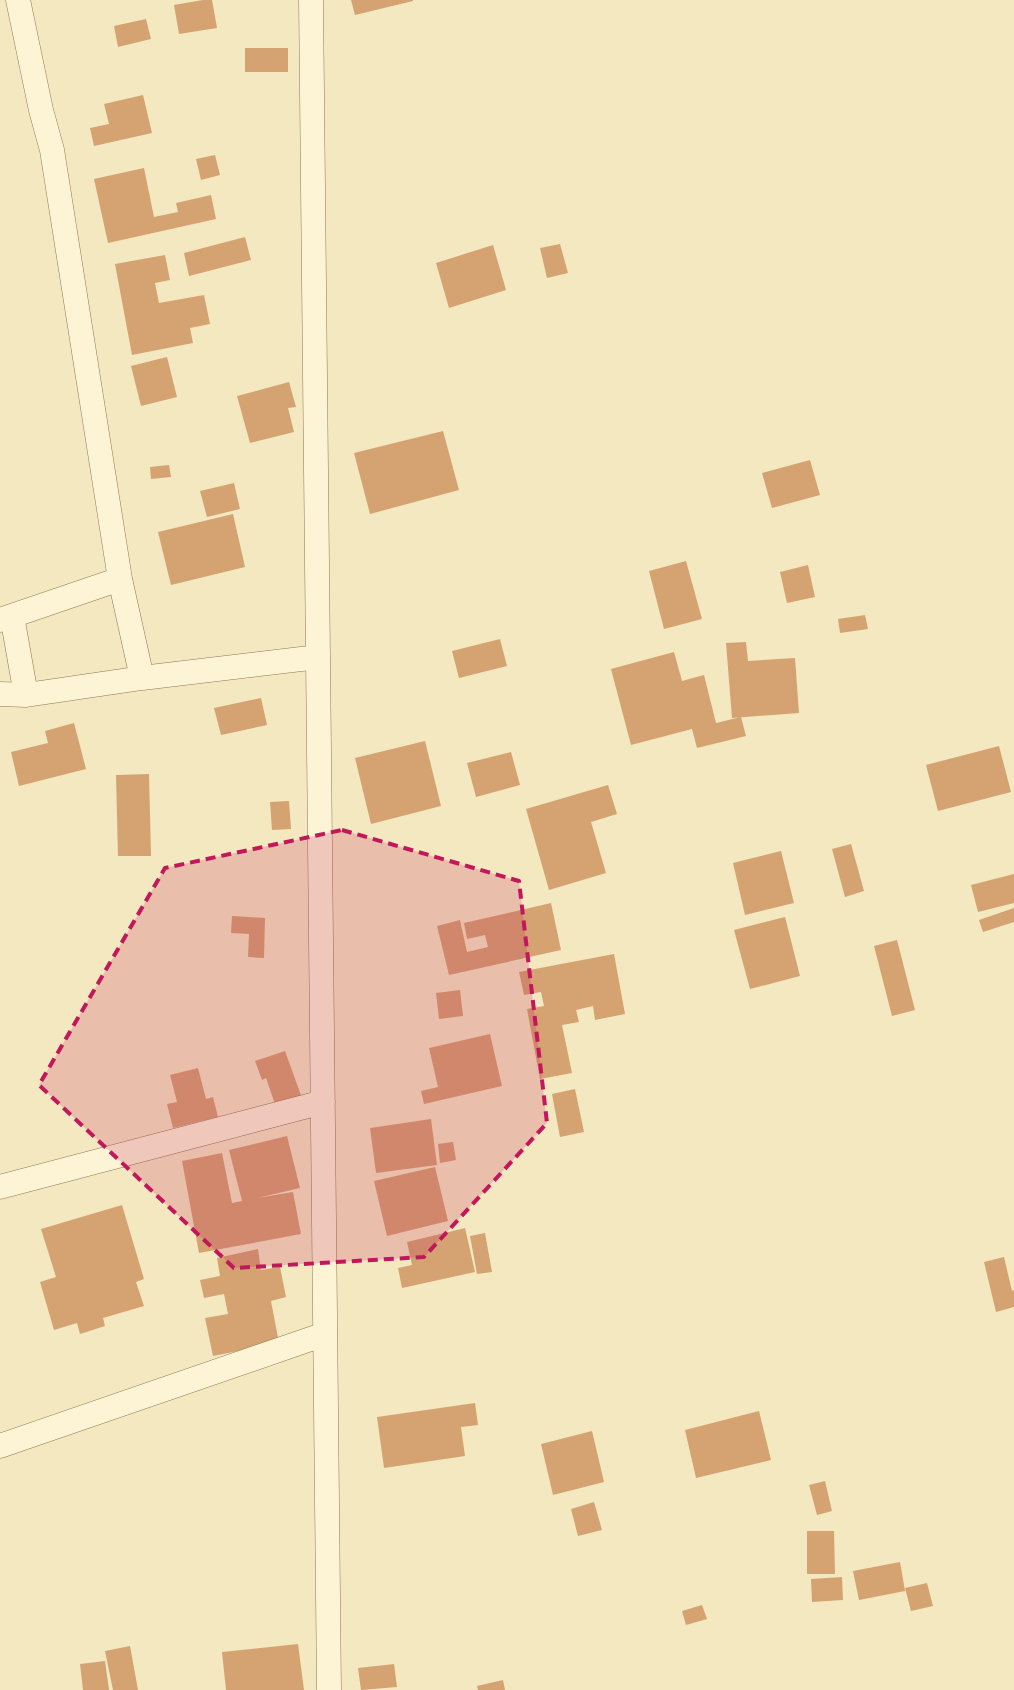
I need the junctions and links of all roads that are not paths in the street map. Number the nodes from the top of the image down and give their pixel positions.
1 (18, 0) edge
2 (311, 0) edge
3 (120, 579) junction
4 (6, 618) edge
5 (318, 658) junction
6 (142, 678) junction
7 (0, 694) edge
8 (26, 695) junction
9 (323, 1102) junction
10 (0, 1187) edge
11 (325, 1334) junction
12 (0, 1446) edge
13 (329, 1690) edge

1 - 3 street
2 - 5 street
3 - 4 street
3 - 6 street
4 - 8 street
5 - 6 street
5 - 9 street
6 - 8 street
7 - 8 street
9 - 10 street
9 - 11 street
11 - 12 street
11 - 13 street

